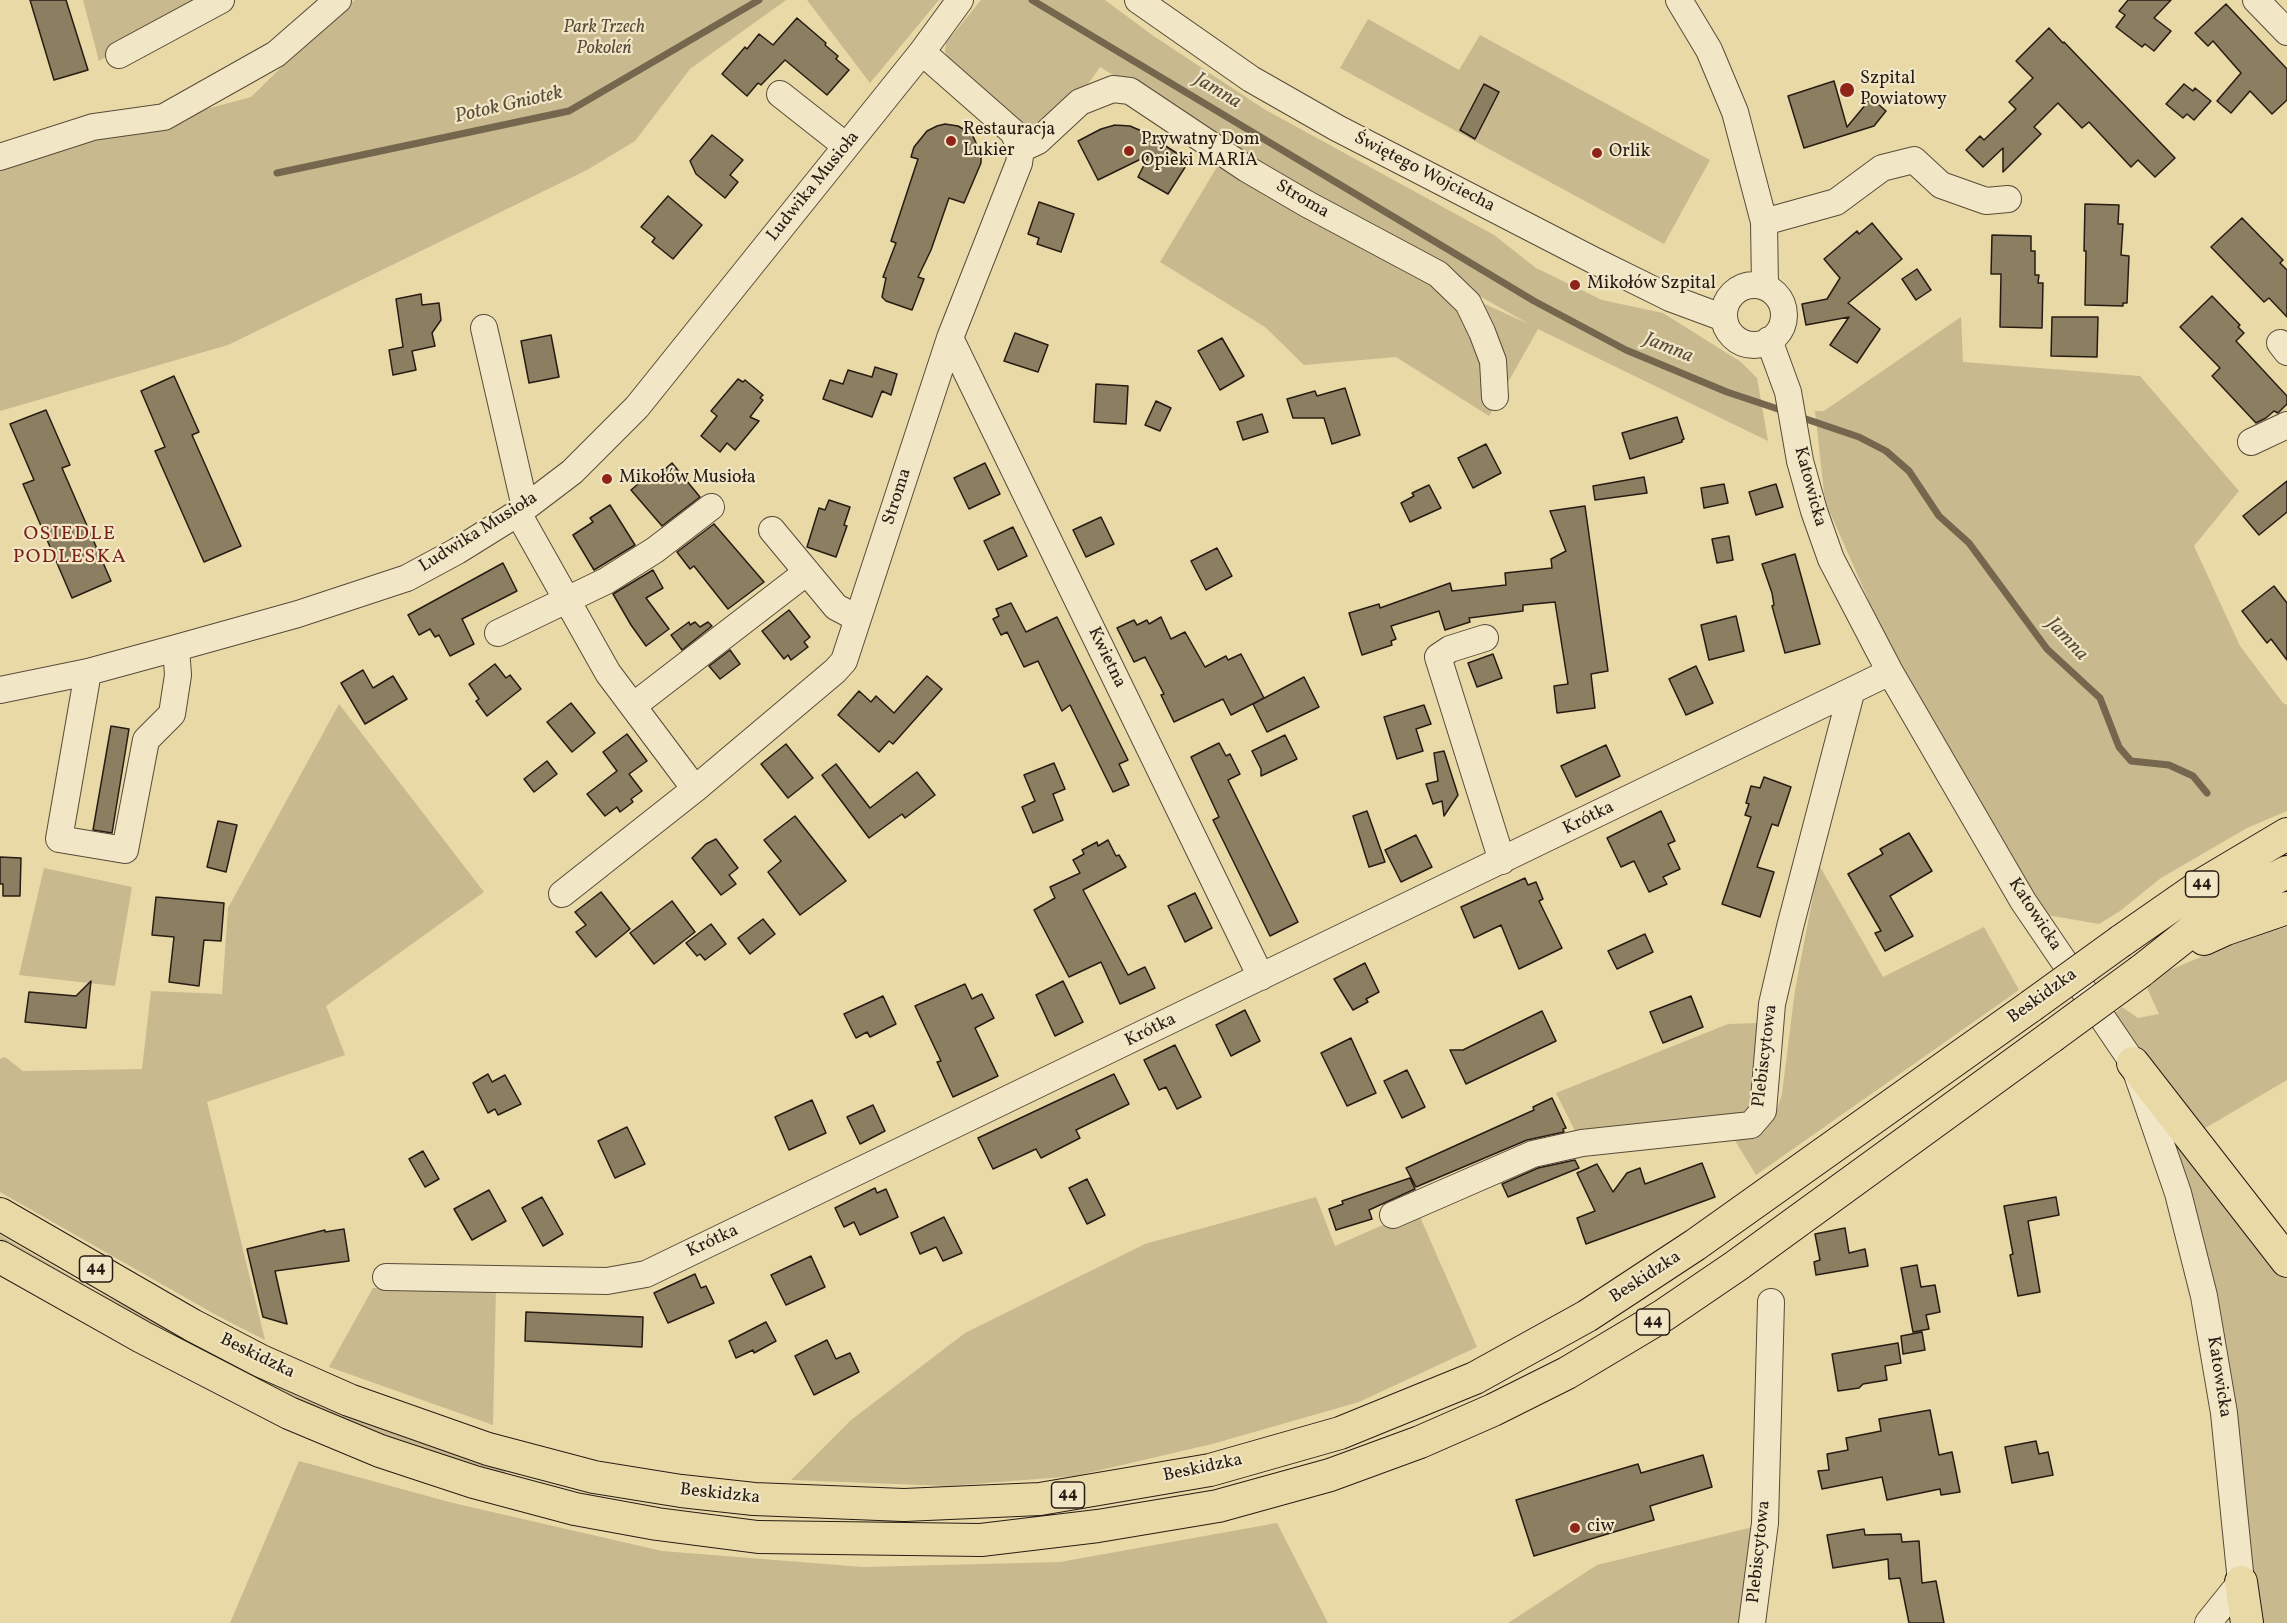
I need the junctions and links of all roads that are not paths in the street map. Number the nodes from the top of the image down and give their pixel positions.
1 (221, 0) edge
2 (338, 0) edge
3 (960, 0) edge
4 (1138, 0) edge
5 (1679, 0) edge
6 (2256, 0) edge
7 (2287, 32) edge
8 (922, 52) junction
9 (119, 56) dead end
10 (780, 94) dead end
11 (846, 146) junction
12 (1021, 148) junction
13 (0, 157) edge
14 (2008, 199) dead end
15 (1764, 222) junction
16 (1765, 286) junction
17 (1724, 318) junction
18 (484, 328) dead end
19 (950, 338) junction
20 (1769, 340) junction
21 (1495, 397) dead end
22 (2287, 426) edge
23 (2251, 442) dead end
24 (711, 507) dead end
25 (522, 510) junction
26 (772, 530) dead end
27 (807, 572) junction
28 (567, 600) junction
29 (857, 618) junction
30 (498, 633) dead end
31 (1485, 638) dead end
32 (176, 648) junction
33 (88, 672) junction
34 (1890, 672) junction
35 (0, 690) edge
36 (1851, 693) junction
37 (633, 706) junction
38 (695, 789) junction
39 (2287, 834) edge
40 (1502, 861) junction
41 (2287, 872) edge
42 (562, 894) dead end
43 (2287, 908) edge
44 (2141, 971) junction
45 (1261, 977) junction
46 (2133, 1062) junction
47 (0, 1214) edge
48 (1393, 1215) dead end
49 (0, 1257) edge
50 (2287, 1262) edge
51 (386, 1277) dead end
52 (1771, 1302) dead end
53 (2241, 1582) junction
54 (1752, 1623) edge
55 (2208, 1623) edge
56 (2247, 1623) edge

1 - 9 street
2 - 13 street
3 - 8 street, Ludwika Musioła
4 - 17 street, Świętego Wojciecha
5 - 15 street
6 - 7 street
8 - 11 street, Ludwika Musioła
8 - 12 street
10 - 11 street
11 - 25 street, Ludwika Musioła
12 - 19 street, Stroma
12 - 21 street, Stroma
14 - 15 street
15 - 16 street
16 - 17 street
16 - 20 street
17 - 20 street
18 - 25 street
19 - 29 street, Stroma
19 - 45 street, Kwietna
20 - 34 street, Katowicka
22 - 23 street
24 - 28 street
25 - 28 street
25 - 32 street, Ludwika Musioła
26 - 27 street
27 - 29 street
27 - 37 street
28 - 30 street
28 - 37 street
29 - 38 street, Stroma
31 - 40 street
32 - 33 street, Ludwika Musioła
32 - 33 street
33 - 35 street, Ludwika Musioła
34 - 36 street, Krótka
34 - 46 street, Katowicka
36 - 40 street, Krótka
36 - 48 street, Plebiscytowa
37 - 38 street
38 - 42 street, Stroma
39 - 47 main road, Beskidzka / 44, bridge
40 - 45 street, Krótka
41 - 44 main road, 44
43 - 44 main road
44 - 49 main road, Beskidzka / 44, bridge
45 - 51 street, Krótka
46 - 50 main road
46 - 53 street, Katowicka
52 - 54 street, Plebiscytowa
53 - 55 street
53 - 56 main road

